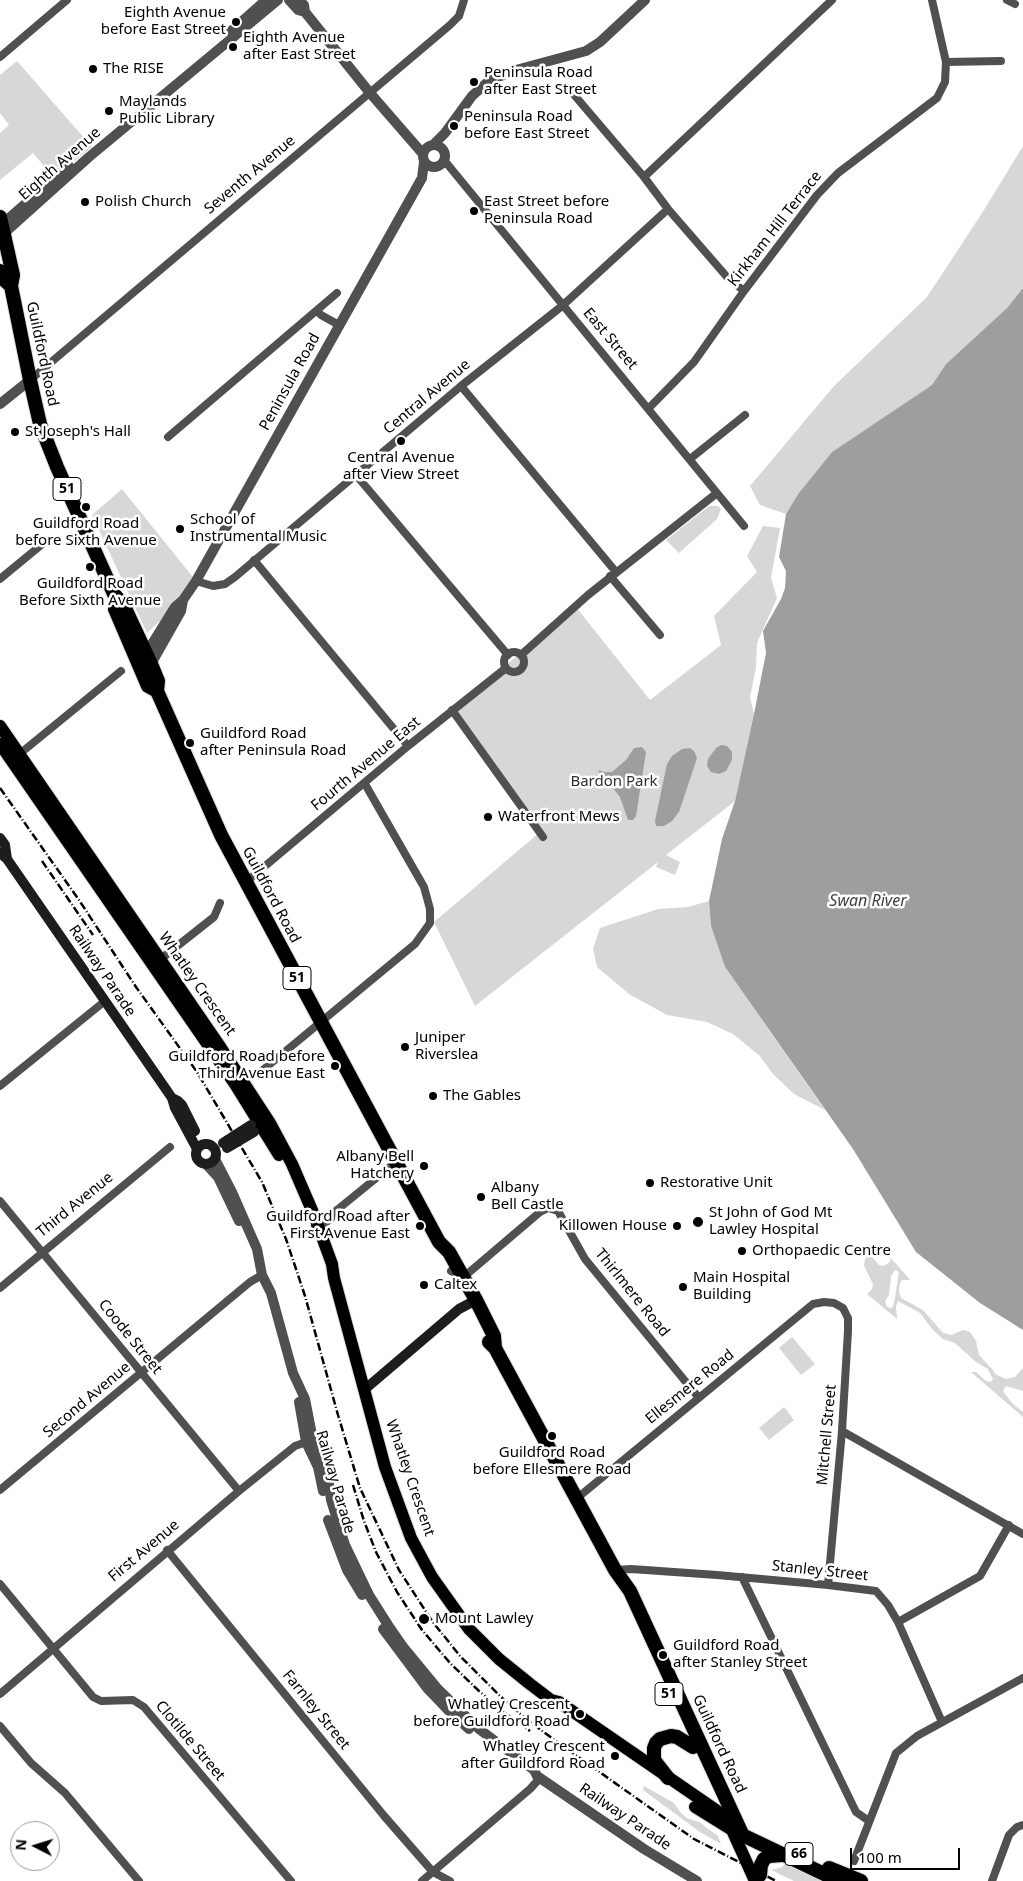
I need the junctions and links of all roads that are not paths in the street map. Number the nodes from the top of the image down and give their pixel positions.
1 (67, 0) edge
2 (266, 0) edge
3 (278, 0) edge
4 (289, 0) edge
5 (299, 0) edge
6 (464, 0) edge
7 (645, 0) edge
8 (832, 0) edge
9 (932, 0) edge
10 (305, 12) junction
11 (0, 57) edge
12 (946, 62) junction
13 (1001, 62) dead end
14 (570, 90) dead end
15 (370, 93) junction
16 (434, 156) junction
17 (644, 177) junction
18 (668, 209) junction
19 (1, 228) edge
20 (0, 271) edge
21 (11, 286) junction
22 (744, 291) junction
23 (337, 293) dead end
24 (562, 306) junction
25 (317, 311) junction
26 (339, 325) junction
27 (30, 380) junction
28 (461, 386) junction
29 (0, 404) edge
30 (649, 408) junction
31 (745, 415) dead end
32 (168, 436) dead end
33 (690, 460) junction
34 (356, 475) junction
35 (717, 492) junction
36 (744, 526) dead end
37 (46, 541) dead end
38 (254, 560) junction
39 (613, 574) junction
40 (0, 579) edge
41 (196, 581) junction
42 (114, 594) junction
43 (660, 635) dead end
44 (508, 655) junction
45 (521, 656) junction
46 (146, 663) junction
47 (506, 668) junction
48 (121, 671) dead end
49 (452, 710) junction
50 (0, 726) edge
51 (0, 744) edge
52 (408, 746) junction
53 (15, 757) junction
54 (365, 784) junction
55 (543, 837) dead end
56 (0, 838) edge
57 (4, 856) edge
58 (246, 882) junction
59 (220, 903) dead end
60 (156, 963) junction
61 (105, 1001) junction
62 (321, 1022) junction
63 (258, 1074) dead end
64 (0, 1086) edge
65 (261, 1124) junction
66 (170, 1146) dead end
67 (213, 1151) junction
68 (396, 1162) junction
69 (0, 1201) edge
70 (332, 1214) junction
71 (315, 1222) junction
72 (42, 1252) junction
73 (456, 1274) junction
74 (259, 1276) junction
75 (0, 1288) edge
76 (472, 1302) junction
77 (824, 1302) joint
78 (141, 1373) junction
79 (364, 1390) junction
80 (699, 1398) junction
81 (842, 1431) junction
82 (309, 1441) junction
83 (0, 1490) edge
84 (239, 1491) junction
85 (576, 1499) junction
86 (1009, 1525) junction
87 (1023, 1534) edge
88 (168, 1550) junction
89 (615, 1570) junction
90 (742, 1577) junction
91 (0, 1584) edge
92 (828, 1585) junction
93 (898, 1622) junction
94 (53, 1649) junction
95 (1023, 1678) edge
96 (0, 1694) edge
97 (552, 1700) junction
98 (942, 1722) junction
99 (0, 1726) edge
100 (693, 1747) junction
101 (539, 1777) junction
102 (668, 1778) junction
103 (869, 1821) junction
104 (735, 1827) junction
105 (1021, 1827) edge
106 (782, 1855) junction
107 (854, 1861) dead end
108 (433, 1872) junction
109 (760, 1879) edge
110 (139, 1881) edge
111 (291, 1881) edge
112 (422, 1881) edge
113 (450, 1881) edge
114 (697, 1881) edge
115 (839, 1881) edge
116 (861, 1881) edge
117 (992, 1881) edge

1 - 11 street
2 - 19 street, Eighth Avenue
3 - 19 street, Eighth Avenue
4 - 10 street, East Street
5 - 10 street, East Street
6 - 15 street, Seventh Avenue
7 - 16 street, Peninsula Road
8 - 17 street
9 - 12 street, Kirkham Hill Terrace
10 - 15 street, East Street
12 - 13 street
12 - 22 street, Kirkham Hill Terrace
14 - 17 street
15 - 16 street, East Street
15 - 27 street, Seventh Avenue
16 - 24 street, East Street
16 - 26 street, Peninsula Road
17 - 18 street
18 - 22 street
18 - 24 street, Central Avenue
19 - 21 highway, Guildford Road / 51
20 - 21 highway, Guildford Road / 51
21 - 27 highway, Guildford Road / 51
22 - 30 street, Kirkham Hill Terrace
23 - 25 street
24 - 28 street, Central Avenue
24 - 30 street, East Street
25 - 26 street
25 - 32 street
26 - 41 street, Peninsula Road
27 - 29 street, Seventh Avenue
27 - 42 highway, Guildford Road / 51
28 - 34 street, Central Avenue
28 - 39 street
30 - 33 street, East Street
31 - 33 street
33 - 35 street, East Street
34 - 38 street, Central Avenue
34 - 44 street
35 - 36 street, East Street
35 - 39 street
37 - 40 street
38 - 41 street, Central Avenue
38 - 52 street
39 - 43 street
39 - 45 street
41 - 46 street, Peninsula Road
42 - 46 highway, Guildford Road / 51
42 - 46 highway, Guildford Road / 51
44 - 45 street
44 - 47 street
45 - 47 street
46 - 58 highway, Guildford Road / 51
47 - 49 street, Fourth Avenue East
48 - 53 street
49 - 52 street, Fourth Avenue East
49 - 55 street
50 - 53 main road, Whatley Crescent
51 - 53 main road, Whatley Crescent
52 - 54 street, Fourth Avenue East
53 - 60 main road, Whatley Crescent
54 - 58 street, Fourth Avenue East
54 - 62 street
56 - 57 main road, Railway Parade
57 - 61 main road, Railway Parade
58 - 62 highway, Guildford Road / 51
59 - 60 street
60 - 65 main road, Whatley Crescent
61 - 64 street
61 - 67 main road, Railway Parade
62 - 63 street
62 - 68 highway, Guildford Road / 51
65 - 67 main road, bridge
65 - 71 main road, Whatley Crescent
66 - 72 street, Third Avenue
67 - 74 street, Railway Parade
68 - 70 street
68 - 73 highway, Guildford Road / 51
69 - 72 street, Coode Street
70 - 71 street
70 - 71 street
71 - 79 main road, Whatley Crescent
72 - 75 street, Third Avenue
72 - 78 street, Coode Street
73 - 76 highway, Guildford Road / 51
73 - 80 street, Thirlmere Road
74 - 78 street, Second Avenue
74 - 82 street, Railway Parade
76 - 79 main road
76 - 85 highway, Guildford Road / 51
77 - 80 street, Ellesmere Road
77 - 81 street, Mitchell Street
78 - 83 street, Second Avenue
78 - 84 street, Coode Street
79 - 97 main road, Whatley Crescent
80 - 85 street, Ellesmere Road
81 - 86 street
81 - 92 street, Mitchell Street
82 - 84 street, First Avenue
82 - 101 street, Railway Parade
84 - 88 street, First Avenue
85 - 89 highway, Guildford Road / 51
86 - 87 street
86 - 93 street
88 - 94 street, First Avenue
88 - 108 street, Farnley Street
89 - 90 street, Stanley Street
89 - 100 highway, Guildford Road / 51
89 - 104 highway, Guildford Road / 51
90 - 92 street, Stanley Street
90 - 103 street
91 - 94 street, Clotilde Street
92 - 93 street, Stanley Street
93 - 98 street, Stanley Street
94 - 96 street, First Avenue
94 - 111 street, Clotilde Street
95 - 98 street
97 - 102 main road, Whatley Crescent
97 - 104 main road, Whatley Crescent
98 - 103 street
99 - 110 street
100 - 102 highway
100 - 104 highway, Guildford Road / 51
101 - 108 street
101 - 114 street, Railway Parade
102 - 104 main road, Whatley Crescent
103 - 107 street
104 - 106 highway, 66
104 - 109 main road, Guildford Road / 51
104 - 116 highway, 66
105 - 117 street
106 - 109 highway, 51
106 - 115 highway, 66
108 - 112 street
108 - 113 street, Farnley Street

